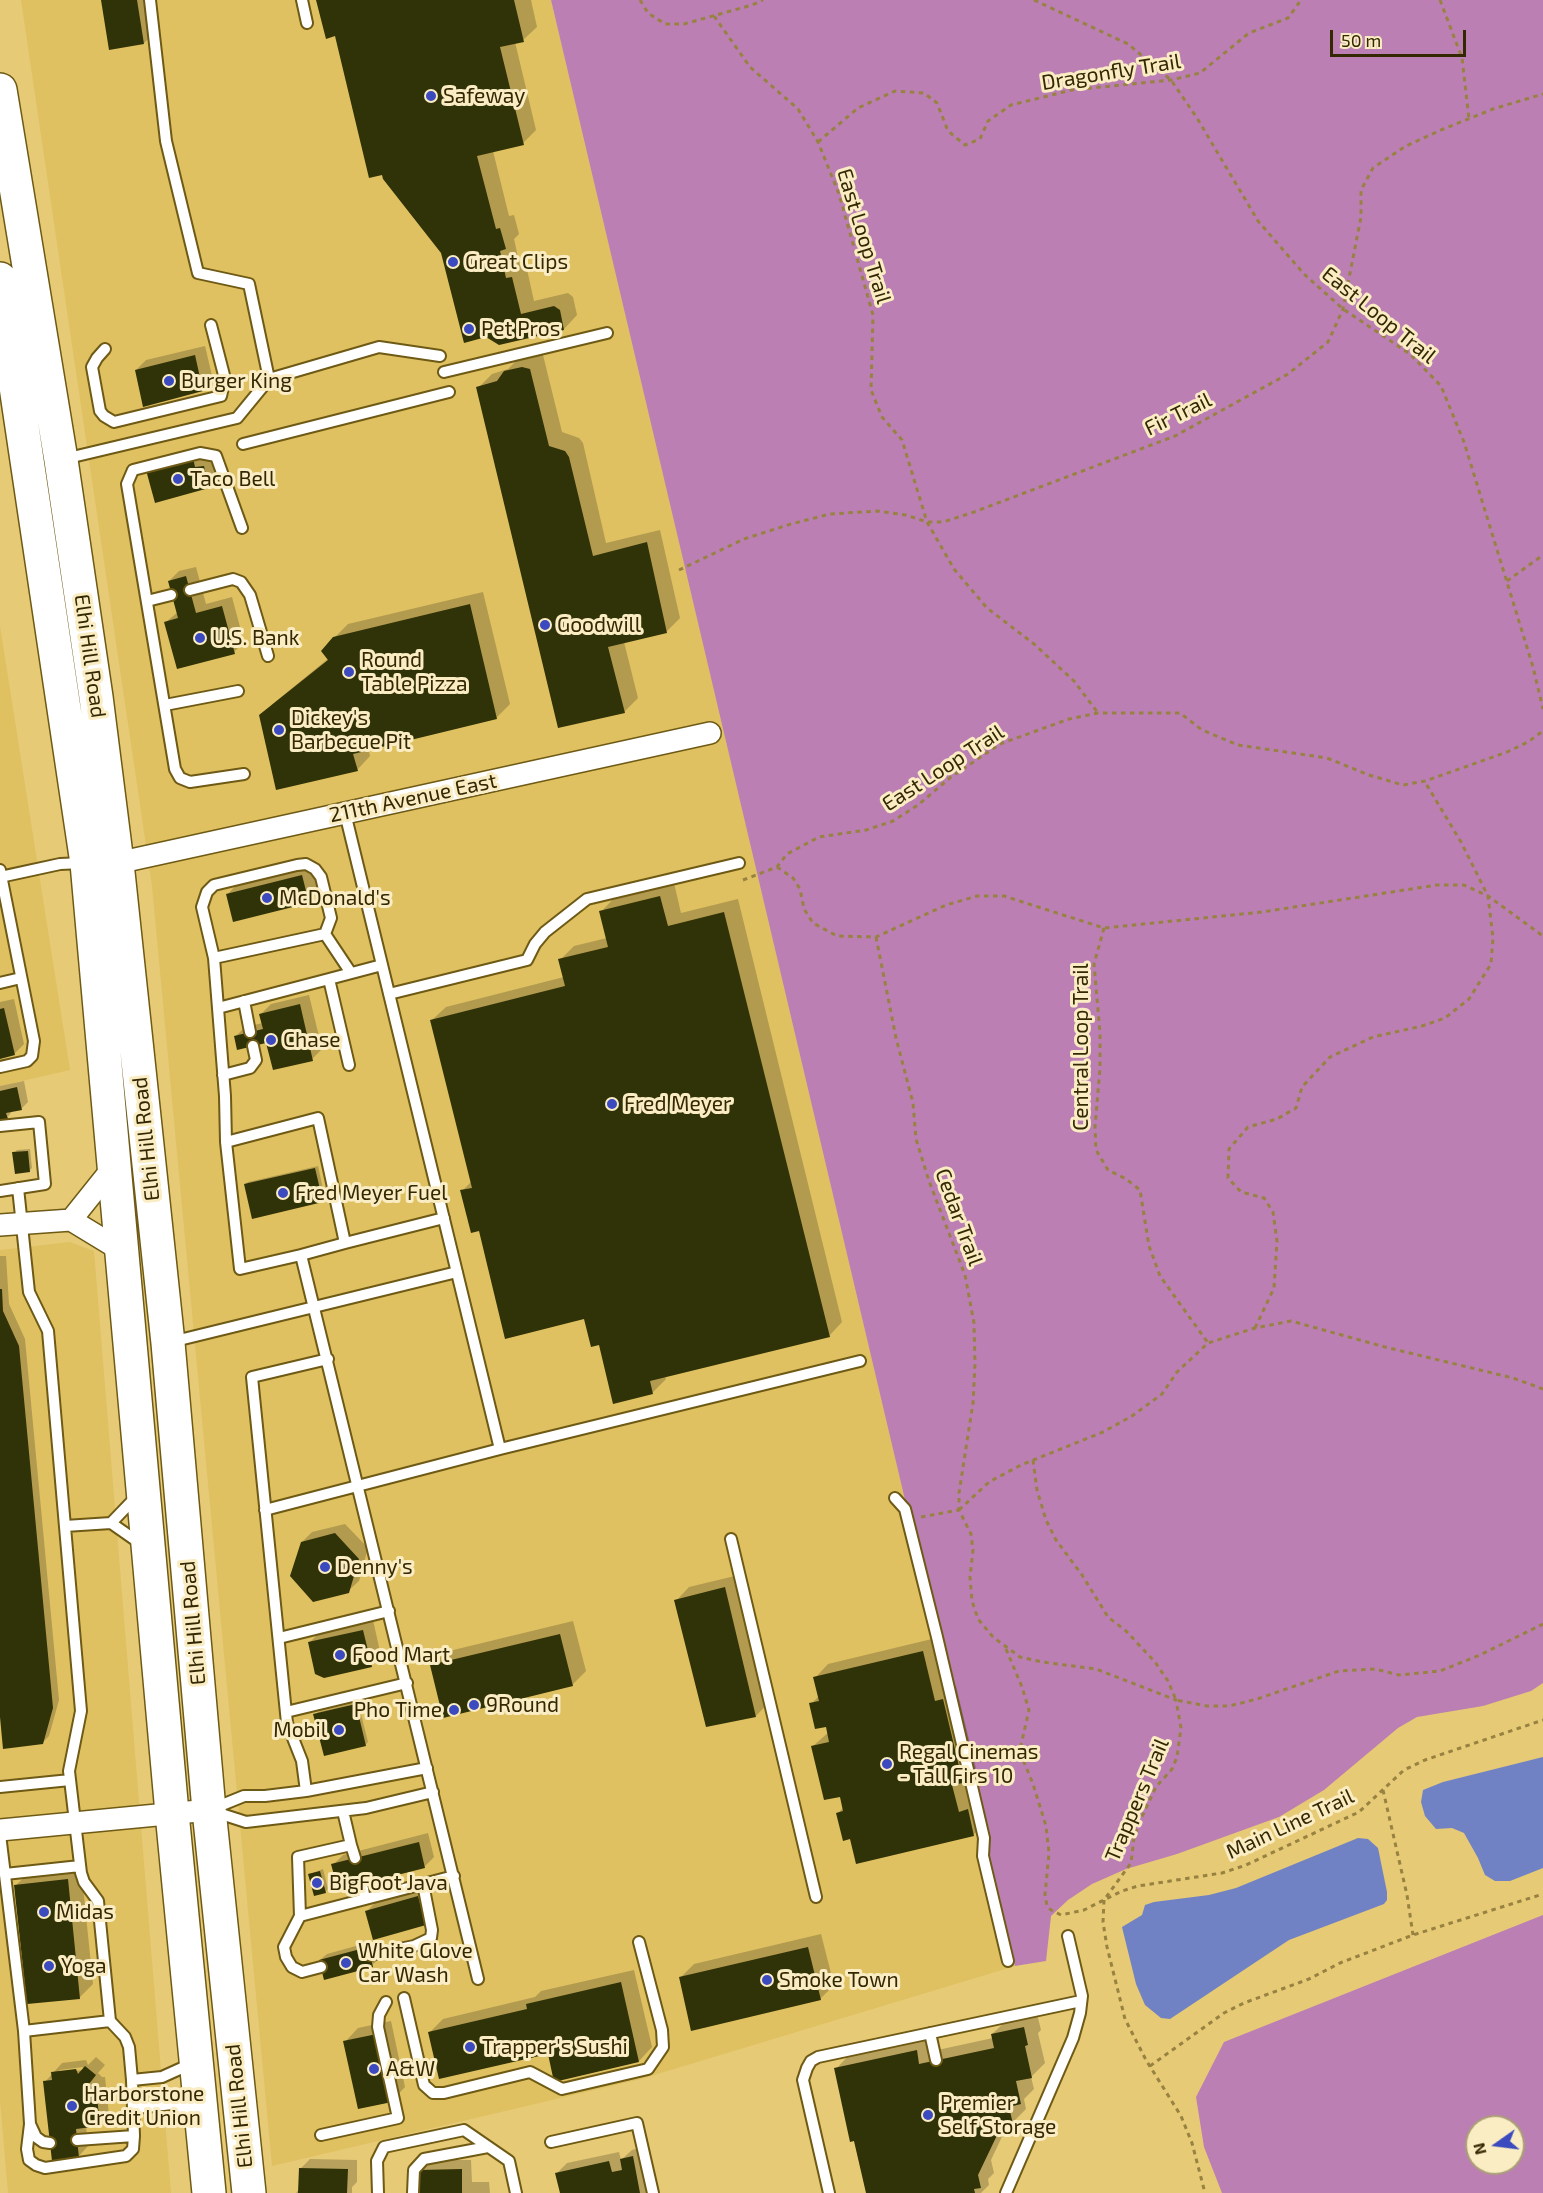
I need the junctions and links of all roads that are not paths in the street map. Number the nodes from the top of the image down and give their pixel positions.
1 (150, 0) edge
2 (302, 0) edge
3 (307, 23) dead end
4 (0, 90) edge
5 (0, 279) edge
6 (211, 325) dead end
7 (607, 333) dead end
8 (105, 349) dead end
9 (440, 356) dead end
10 (444, 372) dead end
11 (269, 379) junction
12 (449, 392) dead end
13 (243, 444) dead end
14 (61, 460) junction
15 (242, 528) dead end
16 (190, 590) dead end
17 (171, 595) dead end
18 (147, 601) junction
19 (268, 656) dead end
20 (238, 691) dead end
21 (165, 705) junction
22 (710, 733) dead end
23 (244, 774) dead end
24 (345, 813) junction
25 (102, 863) junction
26 (739, 863) dead end
27 (0, 875) edge
28 (325, 934) junction
29 (214, 958) junction
30 (382, 965) junction
31 (351, 973) junction
32 (21, 978) junction
33 (329, 979) junction
34 (0, 982) edge
35 (389, 994) junction
36 (244, 1001) junction
37 (218, 1008) junction
38 (250, 1032) dead end
39 (253, 1046) dead end
40 (349, 1065) dead end
41 (0, 1066) edge
42 (223, 1075) junction
43 (0, 1126) edge
44 (226, 1142) junction
45 (115, 1165) junction
46 (18, 1188) junction
47 (0, 1191) edge
48 (444, 1218) junction
49 (71, 1220) junction
50 (21, 1223) junction
51 (0, 1225) edge
52 (345, 1243) junction
53 (122, 1251) junction
54 (301, 1255) junction
55 (457, 1272) junction
56 (316, 1307) junction
57 (168, 1342) junction
58 (328, 1359) junction
59 (860, 1361) dead end
60 (500, 1449) junction
61 (359, 1485) junction
62 (144, 1489) junction
63 (895, 1498) dead end
64 (266, 1510) junction
65 (111, 1523) junction
66 (65, 1526) junction
67 (730, 1539) dead end
68 (149, 1549) junction
69 (389, 1611) junction
70 (279, 1638) junction
71 (407, 1683) junction
72 (286, 1712) junction
73 (428, 1768) junction
74 (70, 1780) junction
75 (0, 1787) edge
76 (306, 1791) junction
77 (434, 1792) junction
78 (209, 1810) junction
79 (344, 1811) junction
80 (172, 1813) junction
81 (75, 1822) junction
82 (0, 1830) edge
83 (0, 1834) edge
84 (351, 1845) junction
85 (355, 1858) dead end
86 (80, 1866) junction
87 (5, 1874) junction
88 (454, 1876) junction
89 (362, 1884) dead end
90 (423, 1884) junction
91 (816, 1897) dead end
92 (364, 1899) junction
93 (300, 1916) junction
94 (1068, 1936) dead end
95 (639, 1942) dead end
96 (370, 1954) dead end
97 (1008, 1961) dead end
98 (321, 1967) dead end
99 (478, 1979) dead end
100 (404, 1998) dead end
101 (1081, 2001) junction
102 (386, 2002) dead end
103 (110, 2021) junction
104 (24, 2031) junction
105 (930, 2033) junction
106 (936, 2060) dead end
107 (196, 2061) junction
108 (132, 2080) junction
109 (134, 2115) junction
110 (201, 2115) junction
111 (30, 2124) junction
112 (321, 2135) dead end
113 (134, 2136) junction
114 (77, 2140) dead end
115 (50, 2142) dead end
116 (551, 2142) dead end
117 (488, 2147) junction
118 (208, 2193) edge
119 (249, 2193) edge
120 (378, 2193) edge
121 (413, 2193) edge
122 (516, 2193) edge
123 (653, 2193) edge
124 (829, 2193) edge
125 (1006, 2193) edge

1 - 11 lane
2 - 3 lane
4 - 14 main road, Elhi Hill Road
5 - 25 main road, Elhi Hill Road
6 - 8 lane
7 - 10 lane
9 - 11 lane
11 - 14 lane
12 - 13 lane
14 - 25 main road, Elhi Hill Road
15 - 18 lane
16 - 19 lane
17 - 18 lane
18 - 21 lane
20 - 21 lane
21 - 23 lane
22 - 24 street, 211th Avenue East
24 - 25 street, 211th Avenue East
24 - 30 lane
25 - 27 lane
25 - 45 main road, Elhi Hill Road
25 - 57 main road, Elhi Hill Road
26 - 35 lane
27 - 32 lane
28 - 29 lane
28 - 29 lane
28 - 31 lane
29 - 37 lane
30 - 31 lane
30 - 35 lane
31 - 33 lane
32 - 34 lane
32 - 41 lane
33 - 36 lane
33 - 40 lane
35 - 48 lane
36 - 37 lane
36 - 38 lane
37 - 42 lane
39 - 42 lane
42 - 44 lane
43 - 46 lane
44 - 52 lane
44 - 54 lane
45 - 49 street
45 - 53 main road, Elhi Hill Road
46 - 47 lane
46 - 50 lane
48 - 52 lane
48 - 55 lane
49 - 50 street
49 - 53 street
50 - 51 street
50 - 66 lane
52 - 54 lane
53 - 62 main road, Elhi Hill Road
54 - 56 lane
55 - 56 lane
55 - 60 lane
56 - 57 lane
56 - 58 lane
57 - 78 main road, Elhi Hill Road
58 - 61 lane
58 - 64 lane
59 - 60 lane
60 - 61 lane
61 - 64 lane
61 - 69 lane
62 - 65 lane
62 - 68 main road, Elhi Hill Road
63 - 97 lane
64 - 70 lane
65 - 66 lane
65 - 68 lane
66 - 74 lane
67 - 91 lane
68 - 80 main road, Elhi Hill Road
69 - 70 lane
69 - 71 lane
70 - 72 lane
71 - 72 lane
71 - 73 lane
72 - 76 lane
73 - 76 lane
73 - 77 lane
74 - 75 lane
74 - 81 lane
76 - 78 lane
77 - 79 lane
77 - 88 lane
78 - 79 lane
78 - 80 street
78 - 119 main road, Elhi Hill Road
79 - 84 lane
80 - 81 street
80 - 107 main road, Elhi Hill Road
81 - 82 street
81 - 86 lane
83 - 87 lane
84 - 85 lane
84 - 93 lane
86 - 87 lane
86 - 103 lane
87 - 104 lane
88 - 90 lane
88 - 99 lane
89 - 92 lane
90 - 92 lane
90 - 96 lane
92 - 93 lane
93 - 98 lane
94 - 101 lane
95 - 100 lane
101 - 105 lane
101 - 125 lane
102 - 112 lane
103 - 104 lane
103 - 108 lane
104 - 111 lane
105 - 106 lane
105 - 124 lane
107 - 108 lane
107 - 110 main road, Elhi Hill Road
108 - 109 lane
109 - 110 lane
109 - 113 lane
110 - 118 main road, Elhi Hill Road
111 - 113 lane
111 - 115 lane
113 - 114 lane
116 - 123 lane
117 - 120 lane
117 - 121 lane
117 - 122 lane

